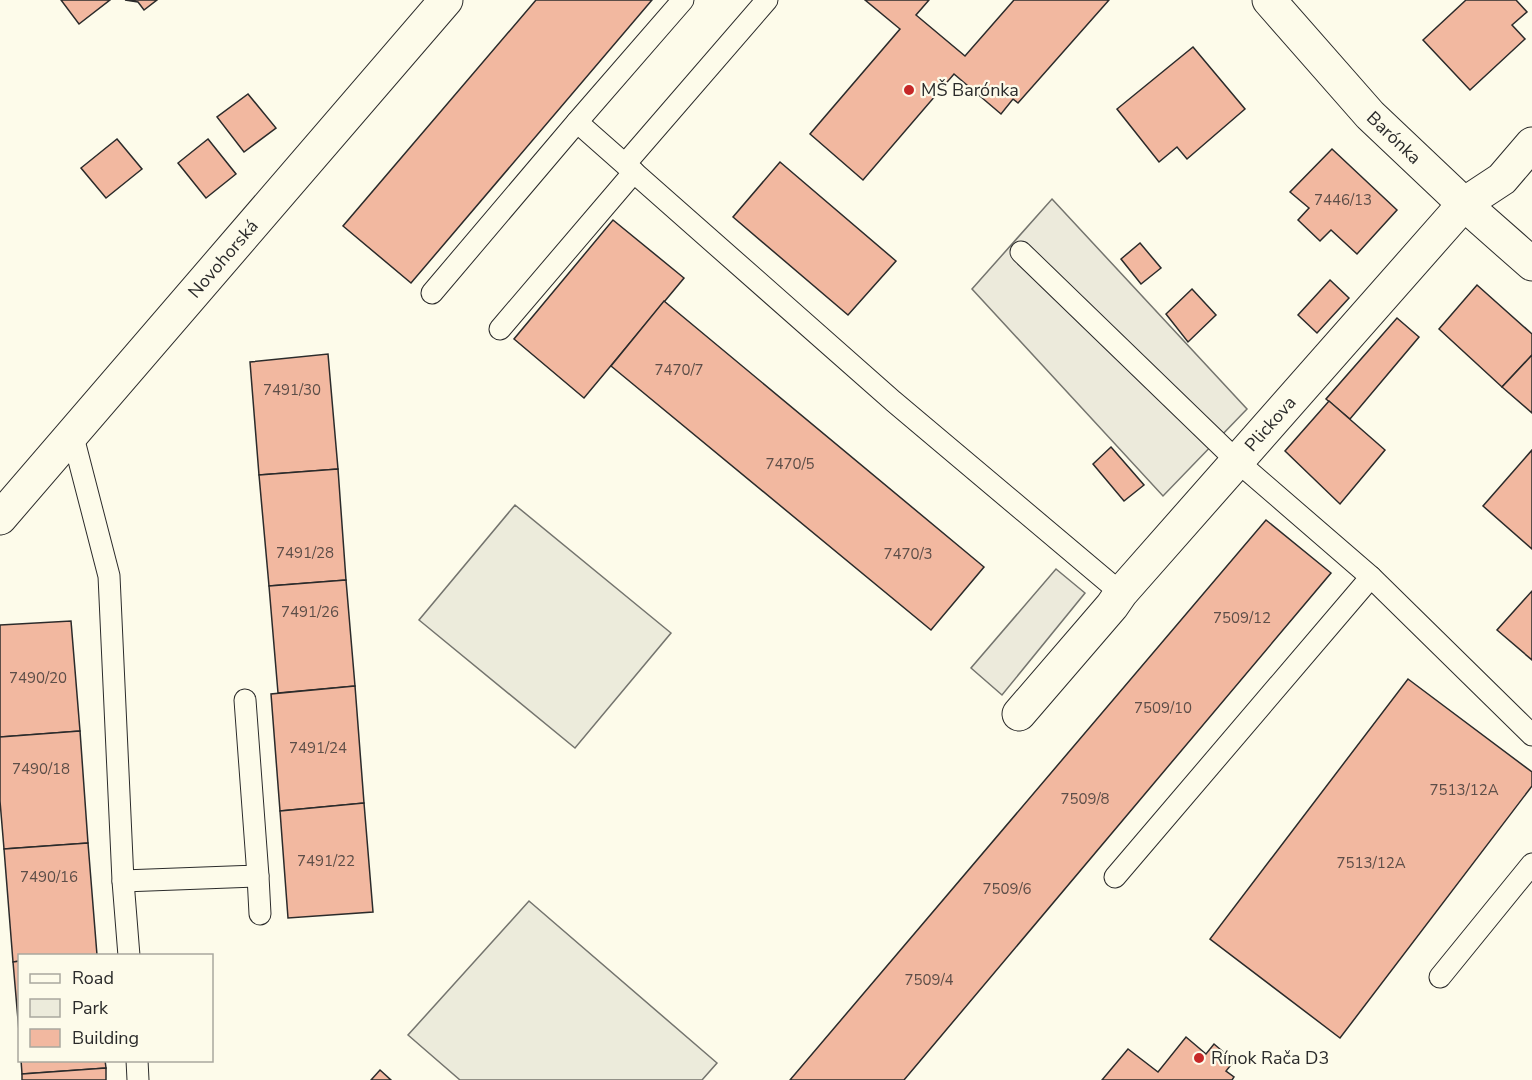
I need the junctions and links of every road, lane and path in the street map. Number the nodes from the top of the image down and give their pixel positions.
1 (446, 0) edge
2 (683, 0) edge
3 (766, 0) edge
4 (1269, 0) edge
5 (577, 122) junction
6 (1532, 144) edge
7 (630, 167) junction
8 (1464, 204) junction
9 (1021, 252) dead end
10 (1532, 264) edge
11 (432, 293) dead end
12 (500, 329) dead end
13 (72, 433) junction
14 (1238, 462) junction
15 (0, 518) edge
16 (1371, 577) junction
17 (1121, 593) junction
18 (245, 700) dead end
19 (1019, 714) dead end
20 (1532, 735) edge
21 (1532, 864) edge
22 (258, 876) junction
23 (1115, 878) dead end
24 (123, 881) junction
25 (260, 914) dead end
26 (129, 954) edge
27 (1440, 977) dead end
28 (137, 1062) edge
29 (138, 1080) edge

1 - 13 street, Novohorská
2 - 5 lane
3 - 7 lane
4 - 8 street, Barónka
5 - 7 lane
5 - 11 lane
6 - 8 street, Plickova
7 - 12 lane
7 - 17 lane
8 - 10 street, Barónka
8 - 14 street, Plickova
9 - 14 lane
13 - 15 street, Novohorská
13 - 24 lane
14 - 16 lane
14 - 17 street, Plickova
16 - 20 lane
16 - 23 lane
17 - 19 street, Plickova
18 - 22 lane
21 - 27 lane
22 - 24 lane
22 - 25 lane
24 - 26 lane
28 - 29 lane

